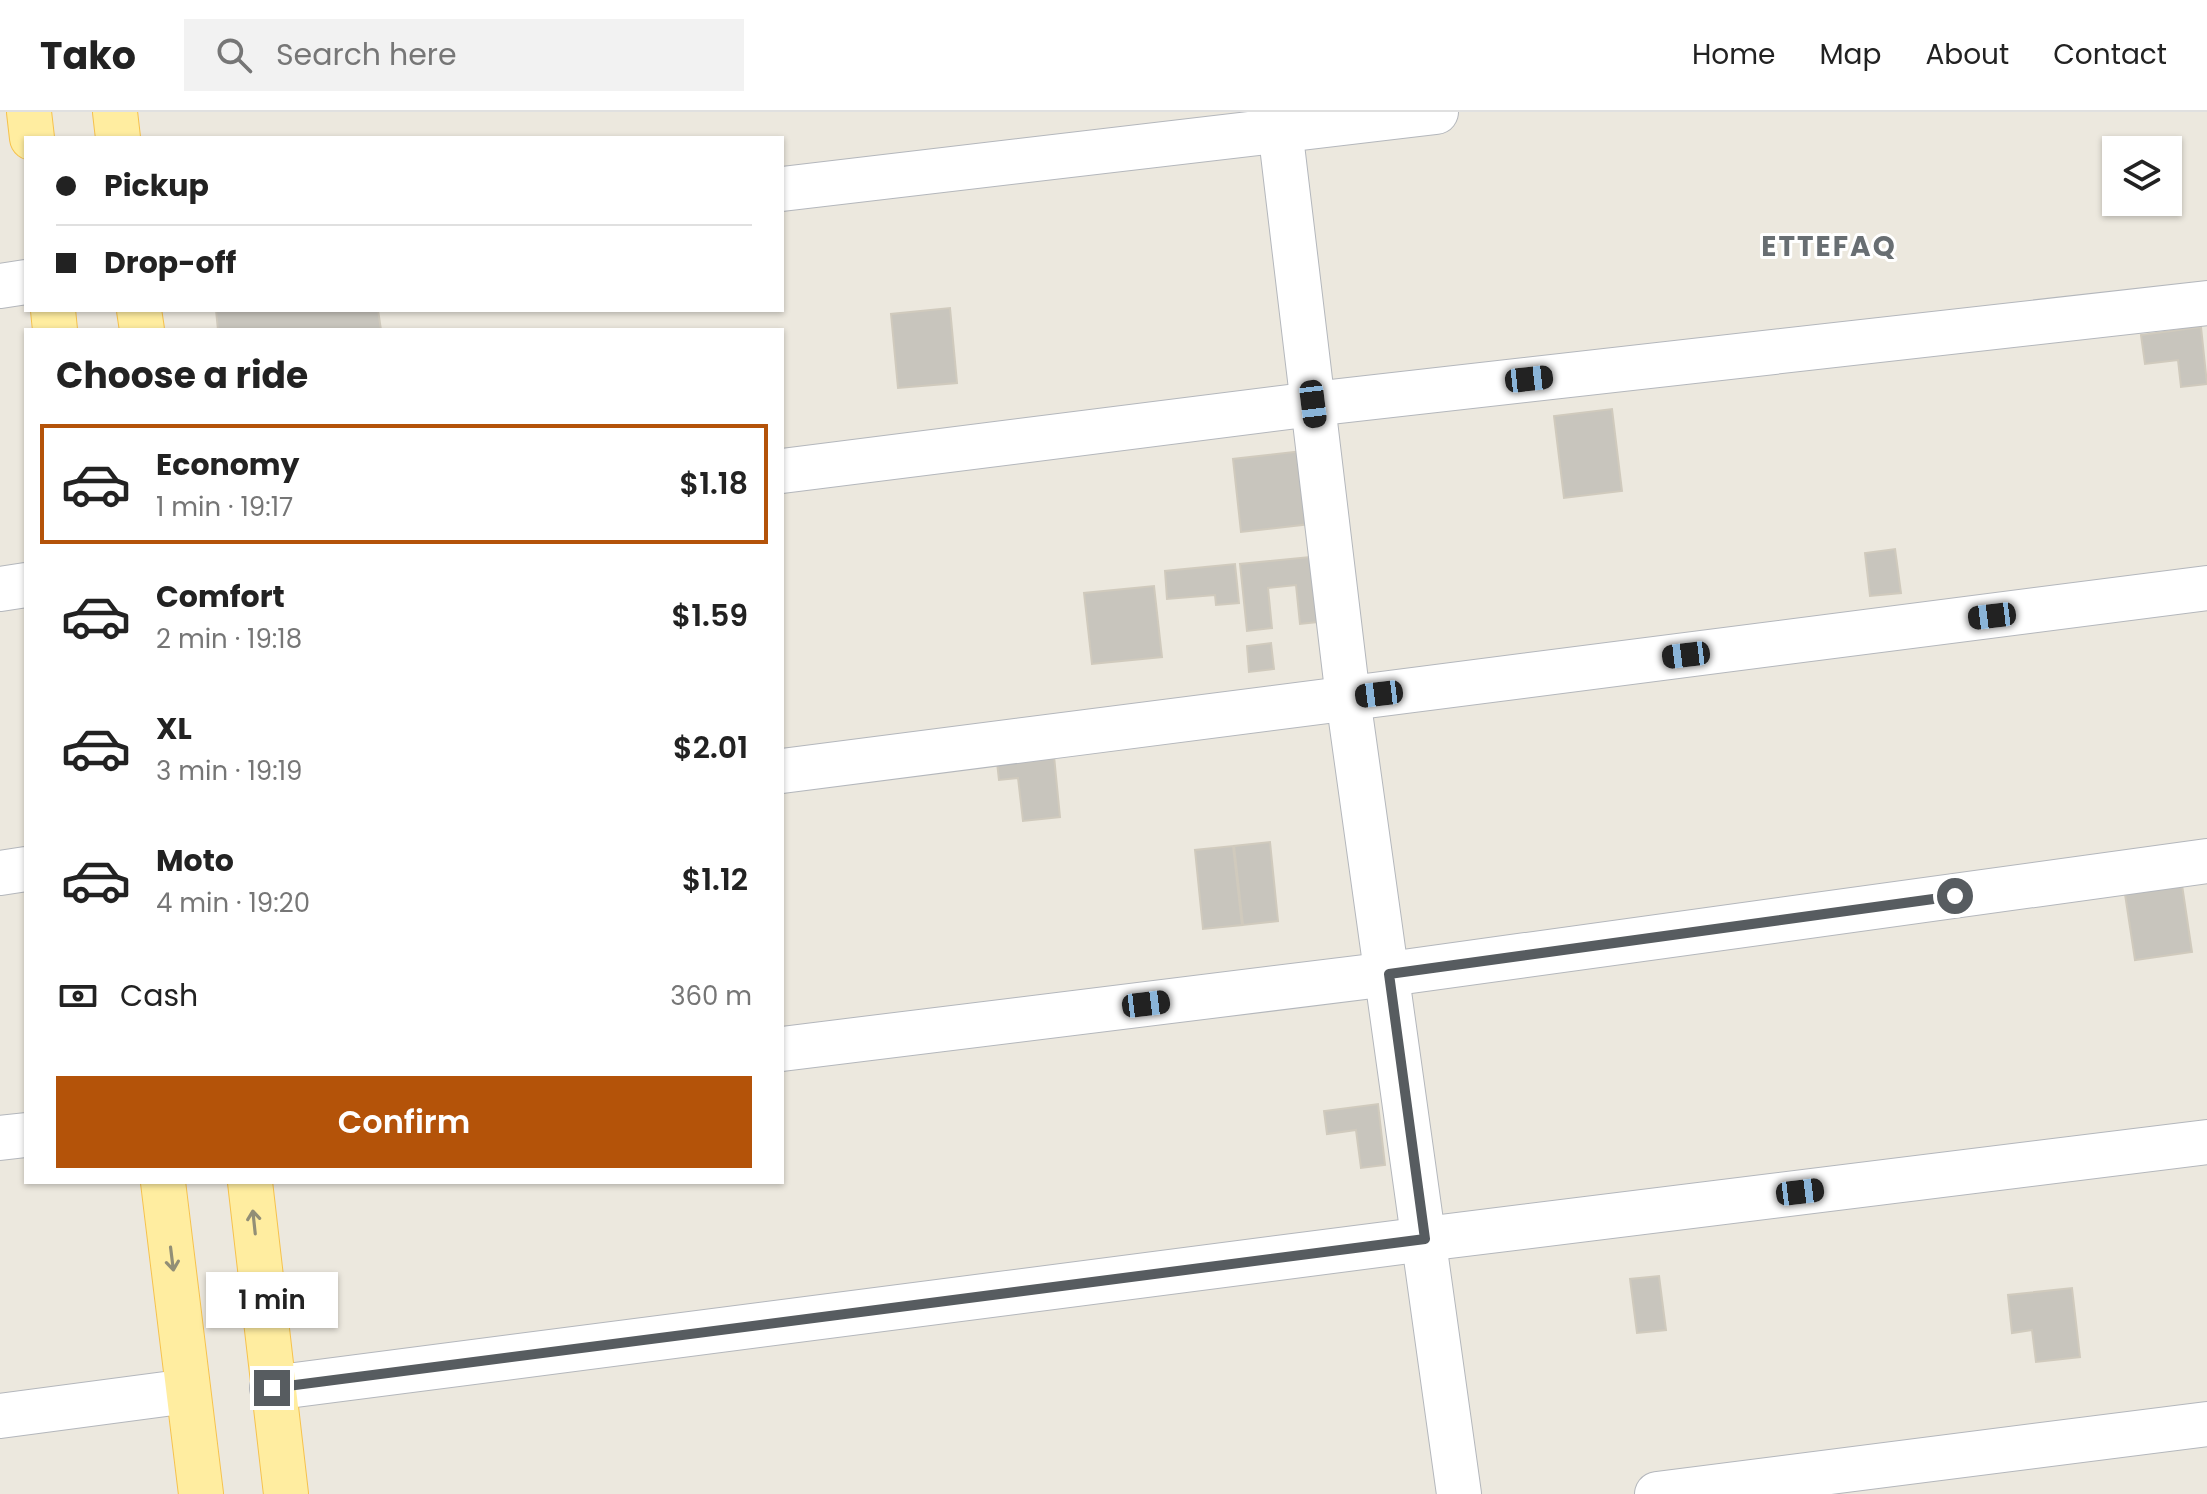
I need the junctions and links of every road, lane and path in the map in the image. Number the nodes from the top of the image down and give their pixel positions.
1 (29, 112) edge
2 (115, 112) edge
3 (1436, 112) edge
4 (1279, 122) edge
5 (32, 136) edge
6 (118, 136) edge
7 (784, 189) edge
8 (24, 282) edge
9 (0, 286) edge
10 (2207, 303) edge
11 (1313, 404) junction
12 (784, 471) edge
13 (24, 585) edge
14 (2207, 588) edge
15 (0, 589) edge
16 (1348, 698) junction
17 (784, 771) edge
18 (2207, 861) edge
19 (24, 869) edge
20 (0, 873) edge
21 (1389, 974) junction
22 (784, 1049) edge
23 (24, 1135) edge
24 (0, 1138) edge
25 (2207, 1142) edge
26 (163, 1184) edge
27 (250, 1184) edge
28 (1425, 1239) junction
29 (272, 1388) junction
30 (188, 1391) junction
31 (0, 1416) edge
32 (2207, 1424) edge
33 (201, 1494) edge
34 (286, 1494) edge
35 (1459, 1494) edge
36 (1657, 1494) edge

1 - 5 main road
2 - 6 main road
3 - 4 street
4 - 7 street
4 - 11 street
8 - 9 street
10 - 11 street
11 - 12 street
11 - 16 street
13 - 15 street
14 - 16 street
16 - 17 street
16 - 21 street
18 - 21 street
19 - 20 street
21 - 22 street
21 - 28 street
23 - 24 street
25 - 28 street
26 -> 30 main road
29 -> 27 main road
28 - 29 street
28 - 35 street
29 - 34 main road
30 - 31 street
30 - 33 main road
32 - 36 street

